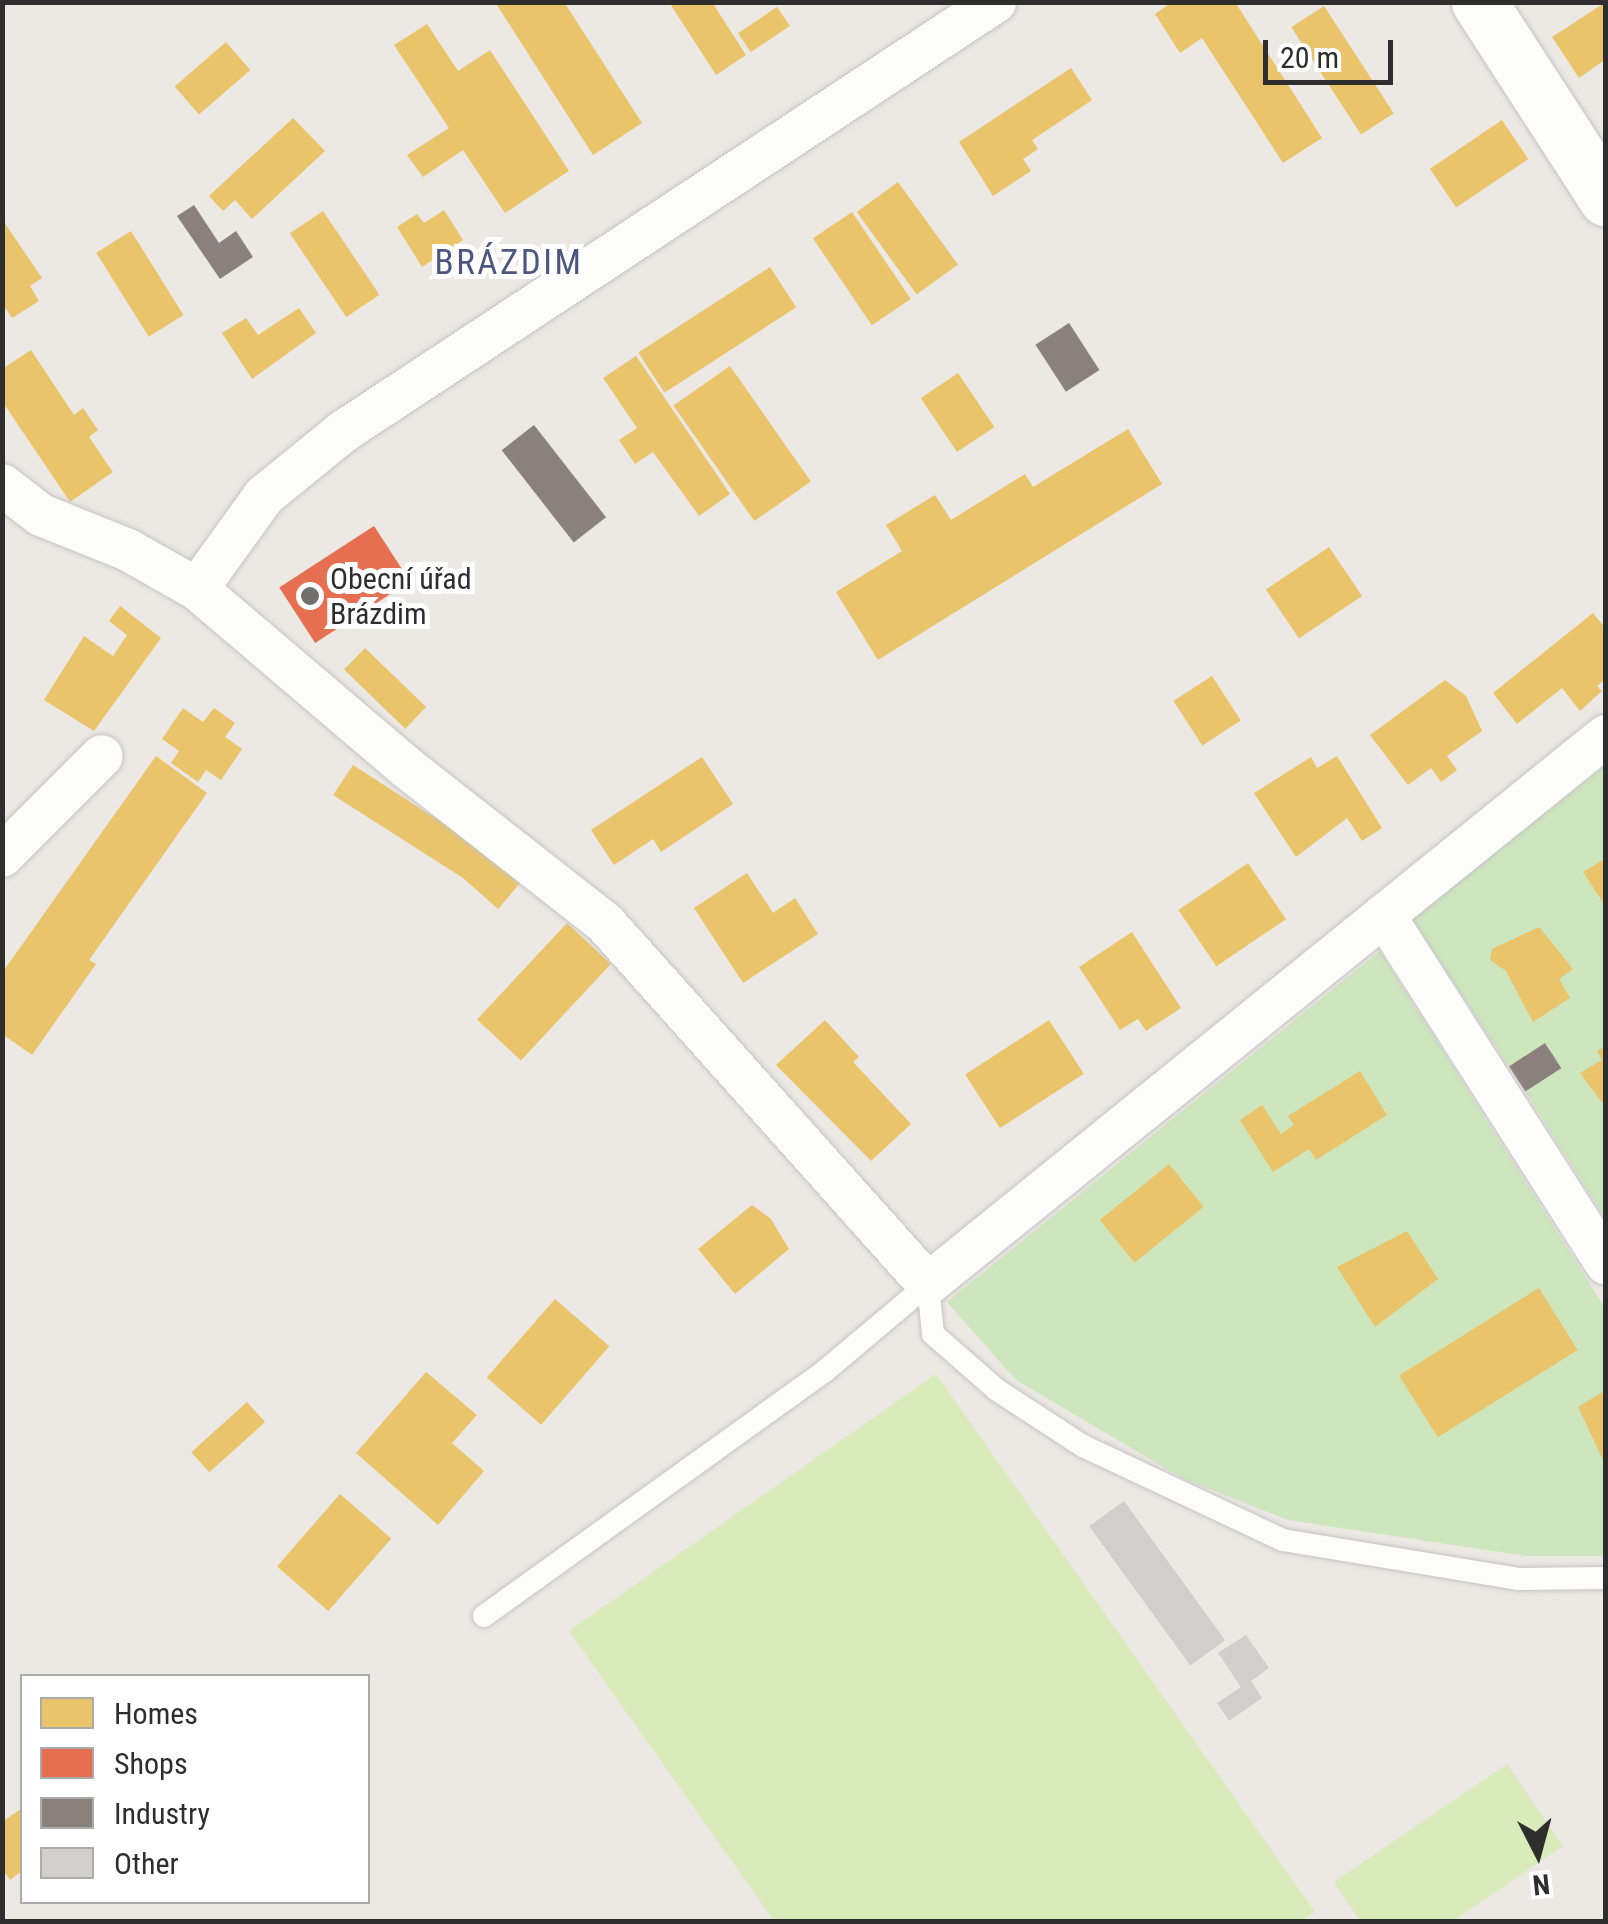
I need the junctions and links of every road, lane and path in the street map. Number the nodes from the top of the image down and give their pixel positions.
1 (995, 2) edge
2 (1479, 2) edge
3 (1606, 198) edge
4 (2, 485) edge
5 (197, 589) junction
6 (1606, 736) edge
7 (102, 756) dead end
8 (2, 856) edge
9 (1384, 916) junction
10 (1606, 1263) edge
11 (928, 1284) junction
12 (1606, 1578) edge
13 (484, 1616) dead end

1 - 5 street
2 - 3 street
4 - 5 street
5 - 11 street
6 - 9 street
7 - 8 street
9 - 10 street
9 - 11 street
11 - 12 lane
11 - 13 lane

